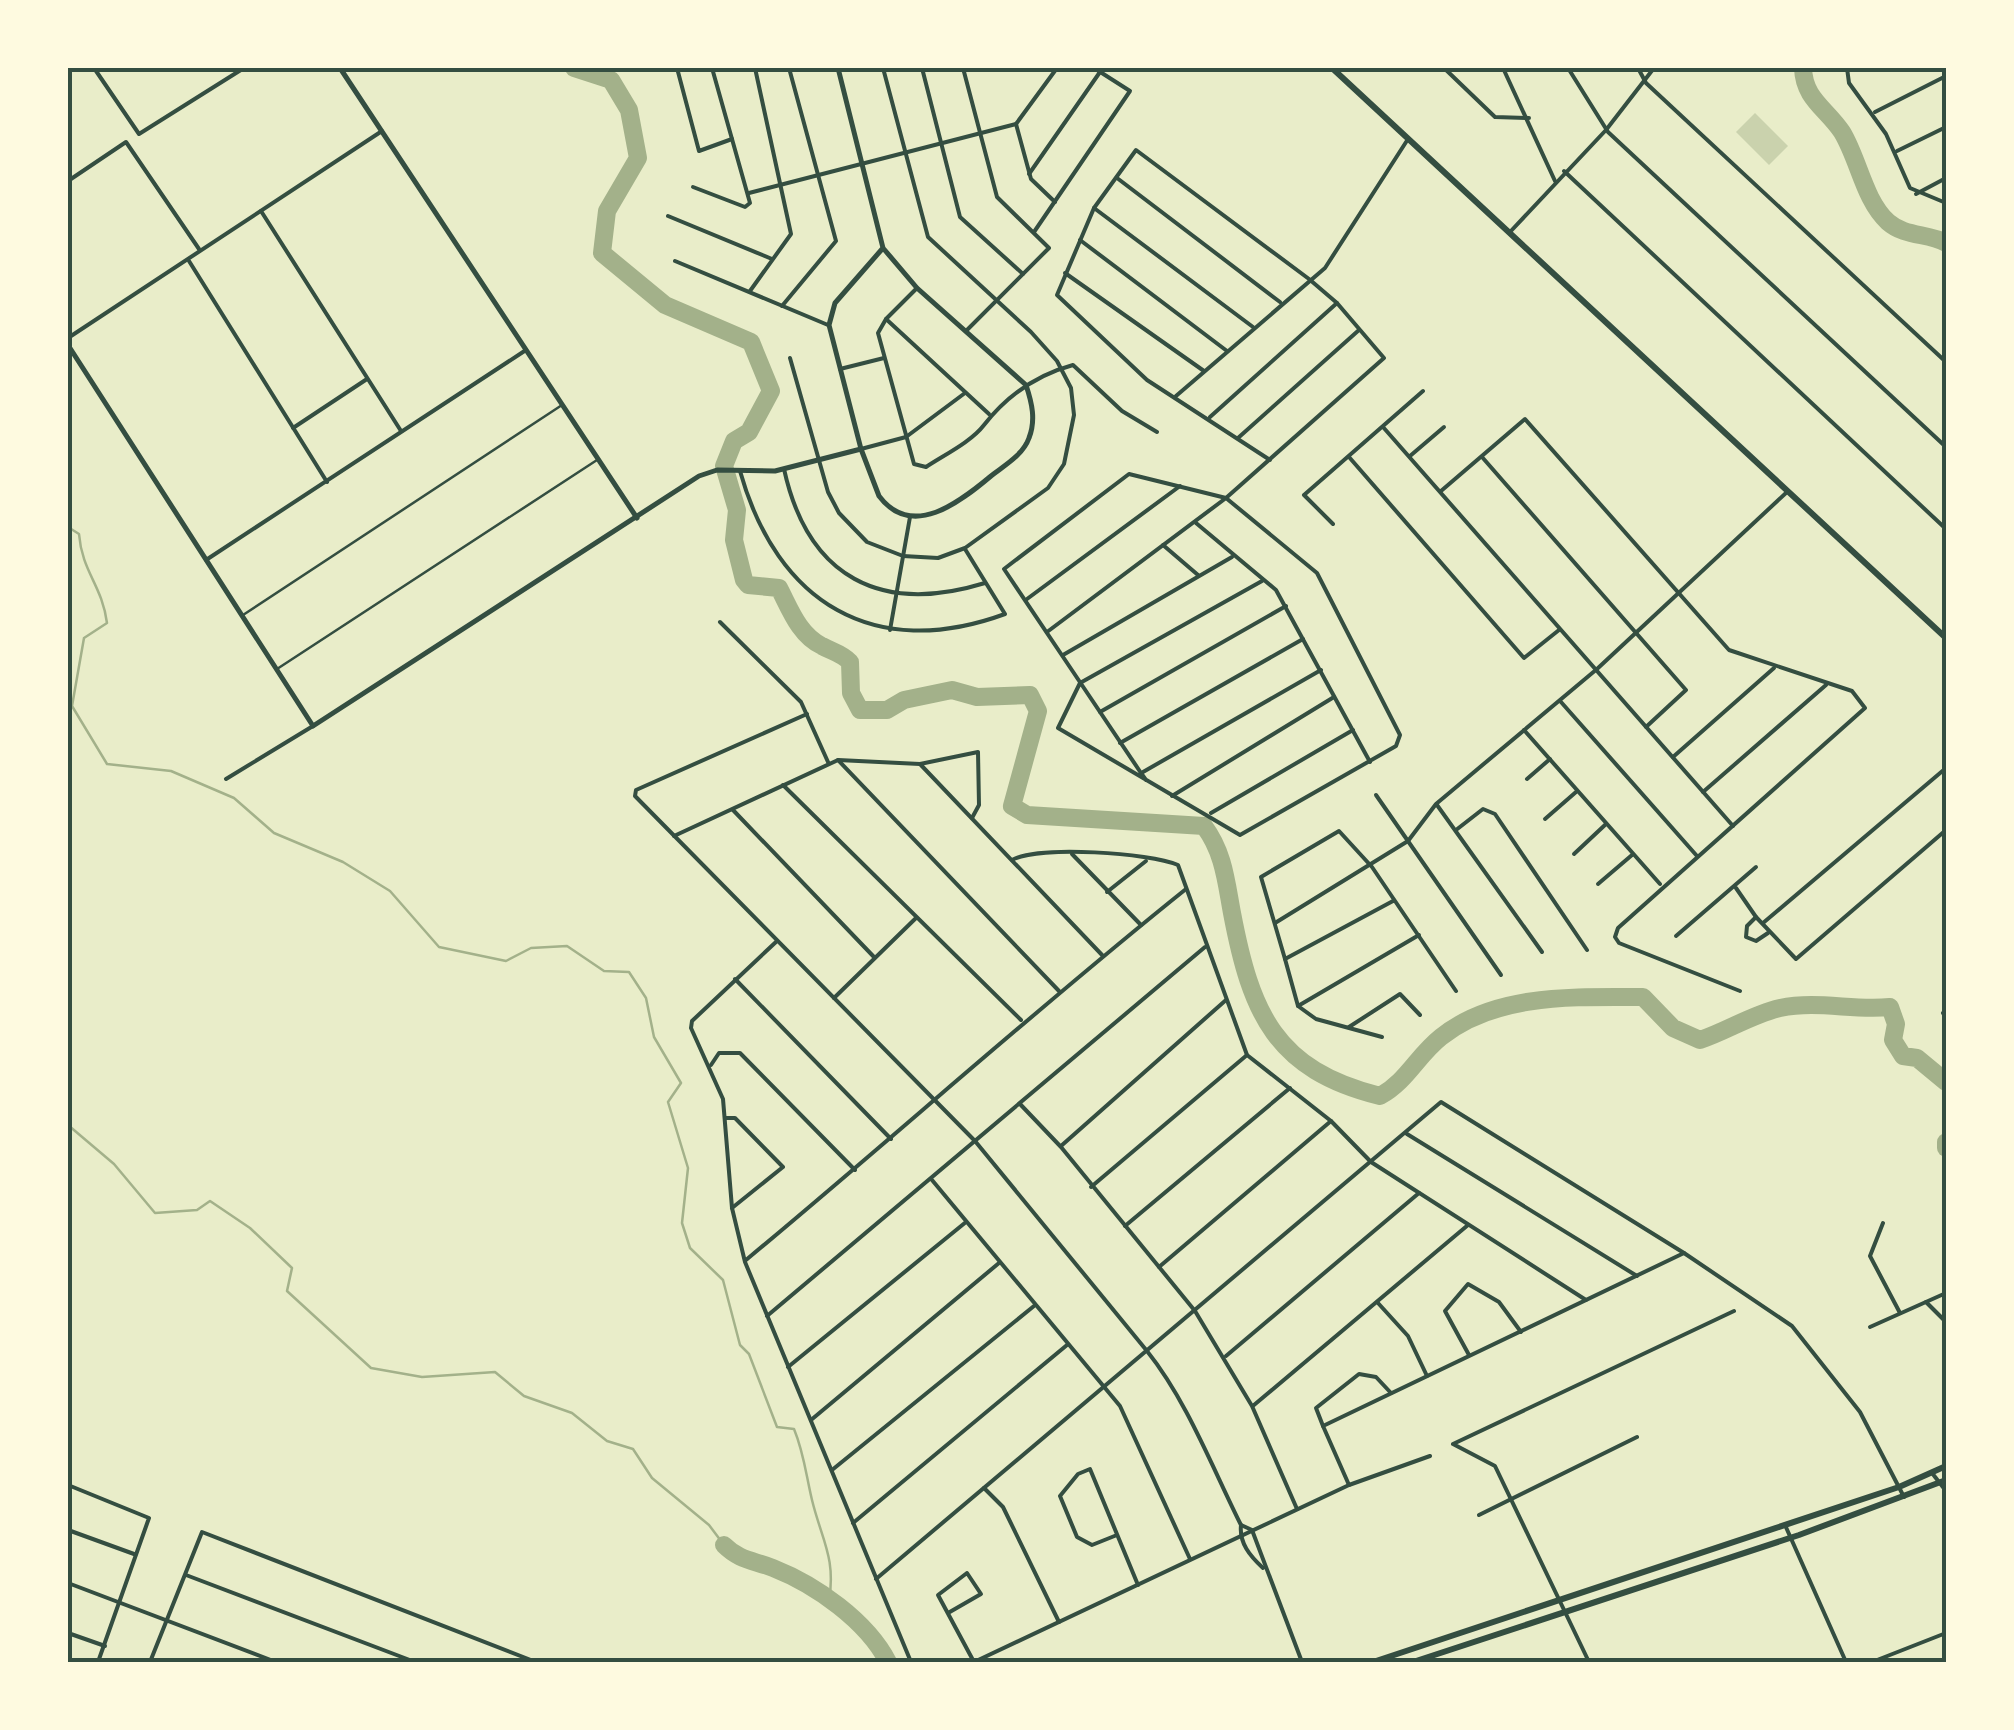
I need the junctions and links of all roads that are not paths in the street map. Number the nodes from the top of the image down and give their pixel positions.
1 (94, 68) edge
2 (244, 68) edge
3 (340, 68) edge
4 (677, 68) edge
5 (721, 68) edge
6 (756, 68) edge
7 (790, 68) edge
8 (838, 68) edge
9 (883, 68) edge
10 (922, 68) edge
11 (963, 68) edge
12 (1057, 68) edge
13 (1094, 68) edge
14 (1332, 68) edge
15 (1444, 68) edge
16 (1503, 68) edge
17 (1568, 68) edge
18 (1638, 68) edge
19 (1654, 68) edge
20 (1847, 68) edge
21 (712, 69) edge
22 (1100, 72) junction
23 (1946, 76) edge
24 (1646, 82) junction
25 (1873, 113) junction
26 (1528, 118) junction
27 (1016, 124) junction
28 (1946, 126) edge
29 (1606, 130) junction
30 (382, 131) junction
31 (978, 134) junction
32 (732, 139) junction
33 (1408, 139) junction
34 (941, 143) junction
35 (906, 152) junction
36 (1895, 152) junction
37 (862, 164) junction
38 (1564, 171) junction
39 (1030, 174) junction
40 (818, 175) junction
41 (1116, 178) junction
42 (1946, 178) edge
43 (68, 181) edge
44 (1555, 181) junction
45 (782, 184) junction
46 (693, 188) dead end
47 (749, 193) junction
48 (1916, 194) junction
49 (1055, 202) junction
50 (1946, 204) edge
51 (1094, 208) junction
52 (261, 211) junction
53 (668, 216) dead end
54 (1034, 232) junction
55 (1510, 232) junction
56 (1080, 240) junction
57 (883, 248) junction
58 (201, 251) junction
59 (772, 259) junction
60 (188, 260) junction
61 (675, 261) dead end
62 (1065, 272) junction
63 (1023, 274) junction
64 (1309, 279) junction
65 (917, 288) junction
66 (750, 291) junction
67 (997, 300) junction
68 (1280, 302) junction
69 (1337, 303) junction
70 (782, 306) junction
71 (886, 319) junction
72 (829, 326) junction
73 (1253, 327) junction
74 (1359, 330) junction
75 (966, 332) junction
76 (68, 341) edge
77 (526, 350) junction
78 (1227, 351) junction
79 (790, 358) dead end
80 (884, 358) junction
81 (1946, 362) edge
82 (838, 369) junction
83 (1061, 369) junction
84 (1205, 371) junction
85 (367, 379) junction
86 (1026, 386) junction
87 (1424, 390) dead end
88 (966, 393) junction
89 (1176, 396) junction
90 (562, 405) junction
91 (988, 414) junction
92 (1210, 418) junction
93 (1444, 427) dead end
94 (293, 428) junction
95 (1383, 428) junction
96 (402, 432) junction
97 (1158, 432) dead end
98 (906, 436) junction
99 (1238, 438) junction
100 (1946, 447) edge
101 (861, 448) junction
102 (1410, 456) junction
103 (1482, 456) junction
104 (1349, 457) junction
105 (598, 459) junction
106 (1270, 460) junction
107 (819, 461) junction
108 (784, 468) junction
109 (738, 471) junction
110 (327, 482) junction
111 (1180, 486) junction
112 (1441, 491) junction
113 (1787, 492) junction
114 (1226, 498) junction
115 (910, 517) junction
116 (637, 518) junction
117 (1195, 522) junction
118 (1333, 524) dead end
119 (1946, 529) edge
120 (1163, 545) junction
121 (964, 548) junction
122 (902, 556) junction
123 (1232, 557) junction
124 (206, 560) junction
125 (1199, 576) junction
126 (1262, 581) junction
127 (985, 583) junction
128 (1680, 593) junction
129 (895, 595) junction
130 (1026, 601) junction
131 (1286, 606) junction
132 (242, 616) junction
133 (720, 622) dead end
134 (890, 630) junction
135 (1559, 630) junction
136 (1047, 632) junction
137 (1636, 632) junction
138 (1946, 637) edge
139 (1303, 639) junction
140 (1062, 655) junction
141 (1774, 668) junction
142 (276, 669) junction
143 (1598, 669) junction
144 (1320, 670) junction
145 (1080, 683) junction
146 (1826, 685) junction
147 (1334, 697) junction
148 (1559, 701) junction
149 (1100, 712) junction
150 (806, 714) junction
151 (313, 726) junction
152 (1646, 727) junction
153 (1354, 730) junction
154 (1524, 730) junction
155 (1120, 743) junction
156 (1673, 758) junction
157 (838, 760) junction
158 (1550, 760) junction
159 (1370, 762) junction
160 (829, 764) junction
161 (920, 764) junction
162 (1946, 768) edge
163 (1140, 773) junction
164 (226, 779) dead end
165 (1527, 779) dead end
166 (1146, 780) junction
167 (783, 785) junction
168 (1578, 791) junction
169 (1703, 792) junction
170 (1376, 795) dead end
171 (1172, 796) junction
172 (1436, 804) junction
173 (732, 810) junction
174 (1209, 814) junction
175 (972, 818) junction
176 (1545, 819) dead end
177 (1606, 824) junction
178 (1733, 826) junction
179 (1456, 830) junction
180 (1946, 830) edge
181 (674, 836) junction
182 (1408, 841) junction
183 (1072, 854) junction
184 (1574, 854) dead end
185 (1633, 854) junction
186 (1697, 856) junction
187 (1148, 858) junction
188 (1012, 860) junction
189 (1372, 867) junction
190 (1756, 867) dead end
191 (1598, 884) dead end
192 (1662, 886) junction
193 (1736, 888) junction
194 (1186, 889) junction
195 (1106, 892) junction
196 (1393, 901) junction
197 (917, 917) junction
198 (1756, 917) junction
199 (1275, 923) junction
200 (1763, 924) junction
201 (1141, 926) junction
202 (1770, 931) junction
203 (1420, 935) junction
204 (1676, 936) dead end
205 (777, 941) junction
206 (1205, 947) junction
207 (1588, 950) dead end
208 (1542, 952) dead end
209 (1102, 956) junction
210 (874, 957) junction
211 (1285, 959) junction
212 (1501, 975) dead end
213 (735, 978) junction
214 (1060, 991) junction
215 (1456, 991) dead end
216 (1740, 992) dead end
217 (834, 998) junction
218 (1226, 1000) junction
219 (1298, 1006) junction
220 (1420, 1014) dead end
221 (1023, 1022) junction
222 (1348, 1028) junction
223 (1382, 1037) dead end
224 (1247, 1055) junction
225 (711, 1065) junction
226 (1290, 1088) junction
227 (936, 1101) junction
228 (1019, 1104) junction
229 (725, 1118) junction
230 (1331, 1122) junction
231 (1406, 1134) junction
232 (892, 1139) junction
233 (975, 1141) junction
234 (1061, 1147) junction
235 (1371, 1162) junction
236 (855, 1170) junction
237 (932, 1180) junction
238 (1091, 1188) junction
239 (1420, 1193) junction
240 (732, 1208) junction
241 (966, 1222) junction
242 (1884, 1223) dead end
243 (1468, 1224) junction
244 (1124, 1227) junction
245 (1684, 1253) junction
246 (745, 1262) junction
247 (1000, 1264) junction
248 (1159, 1267) junction
249 (1637, 1276) junction
250 (1946, 1292) edge
251 (1586, 1300) junction
252 (1926, 1302) junction
253 (1378, 1303) junction
254 (1034, 1306) junction
255 (1195, 1311) junction
256 (1734, 1311) dead end
257 (1900, 1313) junction
258 (767, 1316) junction
259 (1946, 1322) edge
260 (1870, 1326) dead end
261 (1521, 1332) junction
262 (1067, 1345) junction
263 (1146, 1350) junction
264 (1226, 1356) junction
265 (1470, 1356) junction
266 (788, 1367) junction
267 (1427, 1376) junction
268 (1104, 1387) junction
269 (1392, 1394) junction
270 (1252, 1406) junction
271 (810, 1420) junction
272 (1323, 1426) junction
273 (1637, 1437) dead end
274 (1430, 1456) dead end
275 (1946, 1466) edge
276 (832, 1471) junction
277 (1932, 1473) junction
278 (1946, 1480) edge
279 (68, 1484) edge
280 (1937, 1484) junction
281 (1349, 1485) junction
282 (1899, 1487) junction
283 (984, 1488) junction
284 (1946, 1492) edge
285 (1511, 1497) junction
286 (1904, 1498) junction
287 (1297, 1509) junction
288 (1479, 1515) dead end
289 (853, 1523) junction
290 (1240, 1525) junction
291 (1786, 1526) junction
292 (68, 1530) edge
293 (1252, 1530) junction
294 (1117, 1535) junction
295 (1240, 1536) junction
296 (1790, 1538) junction
297 (134, 1555) junction
298 (1190, 1559) junction
299 (1263, 1568) junction
300 (184, 1574) junction
301 (876, 1579) junction
302 (68, 1583) edge
303 (1138, 1584) junction
304 (1561, 1601) junction
305 (118, 1602) junction
306 (948, 1612) junction
307 (1566, 1612) junction
308 (165, 1622) junction
309 (1060, 1622) junction
310 (68, 1633) edge
311 (1946, 1633) edge
312 (104, 1646) junction
313 (1397, 1659) edge
314 (98, 1662) edge
315 (150, 1662) edge
316 (276, 1662) edge
317 (415, 1662) edge
318 (536, 1662) edge
319 (910, 1662) edge
320 (974, 1662) edge
321 (1302, 1662) edge
322 (1373, 1662) edge
323 (1413, 1662) edge
324 (1589, 1662) edge
325 (1659, 1662) edge
326 (1668, 1662) edge
327 (1846, 1662) edge
328 (1872, 1662) edge

1 - 2 street
3 - 30 street
4 - 32 street
5 - 21 street
6 - 45 street
7 - 40 street
8 - 37 street
9 - 35 street
10 - 34 street
11 - 31 street
12 - 27 street
13 - 22 street
14 - 33 main road
15 - 26 street
16 - 26 street
17 - 29 street
18 - 24 street
19 - 24 street
20 - 25 street
21 - 32 street
22 - 39 street
22 - 49 street
23 - 25 street
24 - 29 street
24 - 81 street
25 - 36 street
26 - 44 street
27 - 31 street
27 - 39 street
28 - 36 street
29 - 38 street
29 - 100 street
30 - 52 street
30 - 77 street
31 - 34 street
31 - 54 street
32 - 47 street
33 - 55 main road
33 - 64 street
34 - 35 street
34 - 63 street
35 - 37 street
35 - 67 street
36 - 48 street
37 - 40 street
37 - 57 street
38 - 44 street
38 - 119 street
39 - 49 street
40 - 45 street
40 - 70 street
41 - 51 street
41 - 64 street
41 - 68 street
42 - 48 street
43 - 58 street
44 - 55 street
45 - 47 street
45 - 59 street
46 - 47 street
48 - 50 street
49 - 54 street
51 - 56 street
51 - 73 street
52 - 58 street
52 - 85 street
53 - 59 street
54 - 63 street
55 - 113 main road
56 - 62 street
56 - 78 street
57 - 65 street
57 - 72 street
58 - 60 street
59 - 66 street
60 - 76 street
60 - 94 street
61 - 66 street
62 - 84 street
62 - 89 street
63 - 67 street
64 - 68 street
64 - 69 street
65 - 71 street
65 - 75 street
66 - 70 street
67 - 75 street
67 - 83 street
68 - 73 street
69 - 74 street
69 - 92 street
70 - 72 street
71 - 80 street
71 - 88 street
72 - 82 street
73 - 78 street
74 - 99 street
74 - 106 street
75 - 86 street
76 - 124 street
77 - 90 street
77 - 96 street
78 - 84 street
79 - 107 street
80 - 82 street
80 - 98 street
82 - 101 street
83 - 86 street
83 - 97 street
83 - 121 street
84 - 89 street
85 - 94 street
85 - 96 street
86 - 91 street
86 - 115 street
87 - 95 street
88 - 91 street
88 - 98 street
89 - 92 street
90 - 105 street
90 - 132 lane
91 - 98 street
92 - 99 street
93 - 102 street
94 - 110 street
95 - 102 street
95 - 104 street
96 - 110 street
98 - 101 street
99 - 106 street
101 - 107 street
101 - 115 street
102 - 112 street
103 - 112 street
103 - 128 street
103 - 137 street
104 - 118 street
104 - 135 street
105 - 116 street
105 - 142 lane
106 - 114 street
107 - 108 street
107 - 122 street
108 - 109 street
108 - 129 street
109 - 116 street
109 - 134 street
110 - 124 street
111 - 114 street
111 - 130 street
111 - 130 street
112 - 135 street
113 - 128 street
113 - 138 main road
114 - 117 street
114 - 159 street
115 - 122 street
116 - 151 street
117 - 120 street
117 - 123 street
120 - 125 street
120 - 136 street
121 - 122 street
121 - 127 street
122 - 129 street
123 - 125 street
123 - 126 street
124 - 132 street
125 - 140 street
126 - 131 street
126 - 145 street
127 - 129 street
127 - 134 street
128 - 137 street
128 - 141 street
129 - 134 street
130 - 136 street
131 - 139 street
131 - 149 street
132 - 142 street
133 - 150 street
135 - 143 street
136 - 140 street
137 - 143 street
137 - 152 street
139 - 144 street
139 - 155 street
140 - 145 street
141 - 146 street
141 - 156 street
142 - 151 street
143 - 148 street
143 - 152 street
144 - 147 street
144 - 163 street
145 - 149 street
145 - 166 street
146 - 169 street
146 - 178 street
147 - 153 street
147 - 171 street
148 - 154 street
148 - 186 street
149 - 155 street
150 - 160 street
150 - 181 street
151 - 164 street
152 - 156 street
153 - 159 street
153 - 174 street
154 - 158 street
154 - 172 street
155 - 163 street
156 - 169 street
157 - 160 street
157 - 161 street
157 - 214 street
158 - 165 street
158 - 168 street
159 - 174 street
160 - 167 street
161 - 175 street
161 - 175 street
162 - 200 street
163 - 166 street
166 - 171 street
167 - 173 street
167 - 197 street
168 - 176 street
168 - 177 street
169 - 178 street
170 - 182 street
171 - 174 street
172 - 179 street
172 - 182 street
173 - 181 street
173 - 210 street
175 - 188 street
177 - 184 street
177 - 185 street
178 - 186 street
179 - 207 street
179 - 208 street
180 - 202 street
181 - 205 street
182 - 189 street
182 - 212 street
183 - 187 street
183 - 188 street
183 - 195 street
185 - 191 street
185 - 192 street
186 - 192 street
187 - 194 street
187 - 195 street
188 - 209 street
189 - 196 street
189 - 199 street
189 - 199 street
190 - 193 street
192 - 216 street
193 - 198 street
193 - 204 street
194 - 201 street
194 - 206 street
195 - 201 street
196 - 203 street
196 - 211 street
197 - 210 street
197 - 221 street
198 - 200 street
198 - 202 street
199 - 211 street
200 - 202 street
201 - 209 street
203 - 215 street
203 - 219 street
205 - 213 street
205 - 217 street
206 - 218 street
206 - 228 street
209 - 214 street
210 - 217 street
211 - 219 street
213 - 225 street
213 - 232 street
214 - 221 street
217 - 227 street
218 - 224 street
218 - 234 street
219 - 222 street
220 - 222 street
221 - 227 street
222 - 223 street
224 - 226 street
224 - 238 street
225 - 229 street
225 - 236 street
226 - 230 street
226 - 244 street
227 - 232 street
227 - 233 street
228 - 233 street
228 - 234 street
229 - 240 street
229 - 240 street
230 - 235 street
230 - 248 street
231 - 235 street
231 - 245 street
231 - 249 street
232 - 236 street
233 - 237 street
233 - 263 street
234 - 238 street
235 - 239 street
235 - 255 street
236 - 246 street
237 - 241 street
237 - 258 street
238 - 244 street
239 - 243 street
239 - 264 street
240 - 246 street
241 - 247 street
241 - 266 street
242 - 257 street
243 - 251 street
243 - 253 street
244 - 248 street
245 - 249 street
245 - 282 street
246 - 258 street
247 - 254 street
247 - 271 street
248 - 255 street
249 - 251 street
250 - 252 street
251 - 261 street
252 - 257 street
252 - 259 street
253 - 267 street
253 - 270 street
254 - 262 street
254 - 276 street
255 - 263 street
255 - 264 street
256 - 285 street
257 - 260 street
258 - 266 street
261 - 265 street
261 - 265 street
262 - 268 street
262 - 289 street
263 - 268 street
263 - 290 street
264 - 270 street
265 - 267 street
266 - 271 street
267 - 269 street
268 - 283 street
268 - 298 street
269 - 272 street
269 - 272 street
270 - 287 street
271 - 276 street
272 - 281 street
273 - 285 street
274 - 281 street
275 - 277 main road
276 - 289 street
277 - 280 street
277 - 282 main road
278 - 280 main road
279 - 297 street
280 - 284 street
280 - 286 main road
281 - 287 street
282 - 286 street
282 - 291 main road
283 - 301 street
283 - 309 street
285 - 288 street
285 - 304 street
286 - 296 main road
287 - 293 street
289 - 301 street
290 - 293 street
290 - 295 street
291 - 296 street
291 - 304 main road
292 - 297 street
293 - 295 street
293 - 299 street
294 - 294 street
294 - 303 street
295 - 298 street
295 - 299 street
296 - 307 main road
296 - 327 street
297 - 305 street
298 - 303 street
299 - 321 street
300 - 308 street
300 - 317 street
300 - 318 street
301 - 319 street
302 - 305 street
303 - 309 street
304 - 307 street
304 - 313 main road
305 - 308 street
305 - 312 street
306 - 306 street
306 - 320 street
307 - 323 main road
307 - 324 street
308 - 315 street
308 - 316 street
309 - 320 street
310 - 312 street
311 - 328 street
312 - 314 street
313 - 322 main road
325 - 326 street

